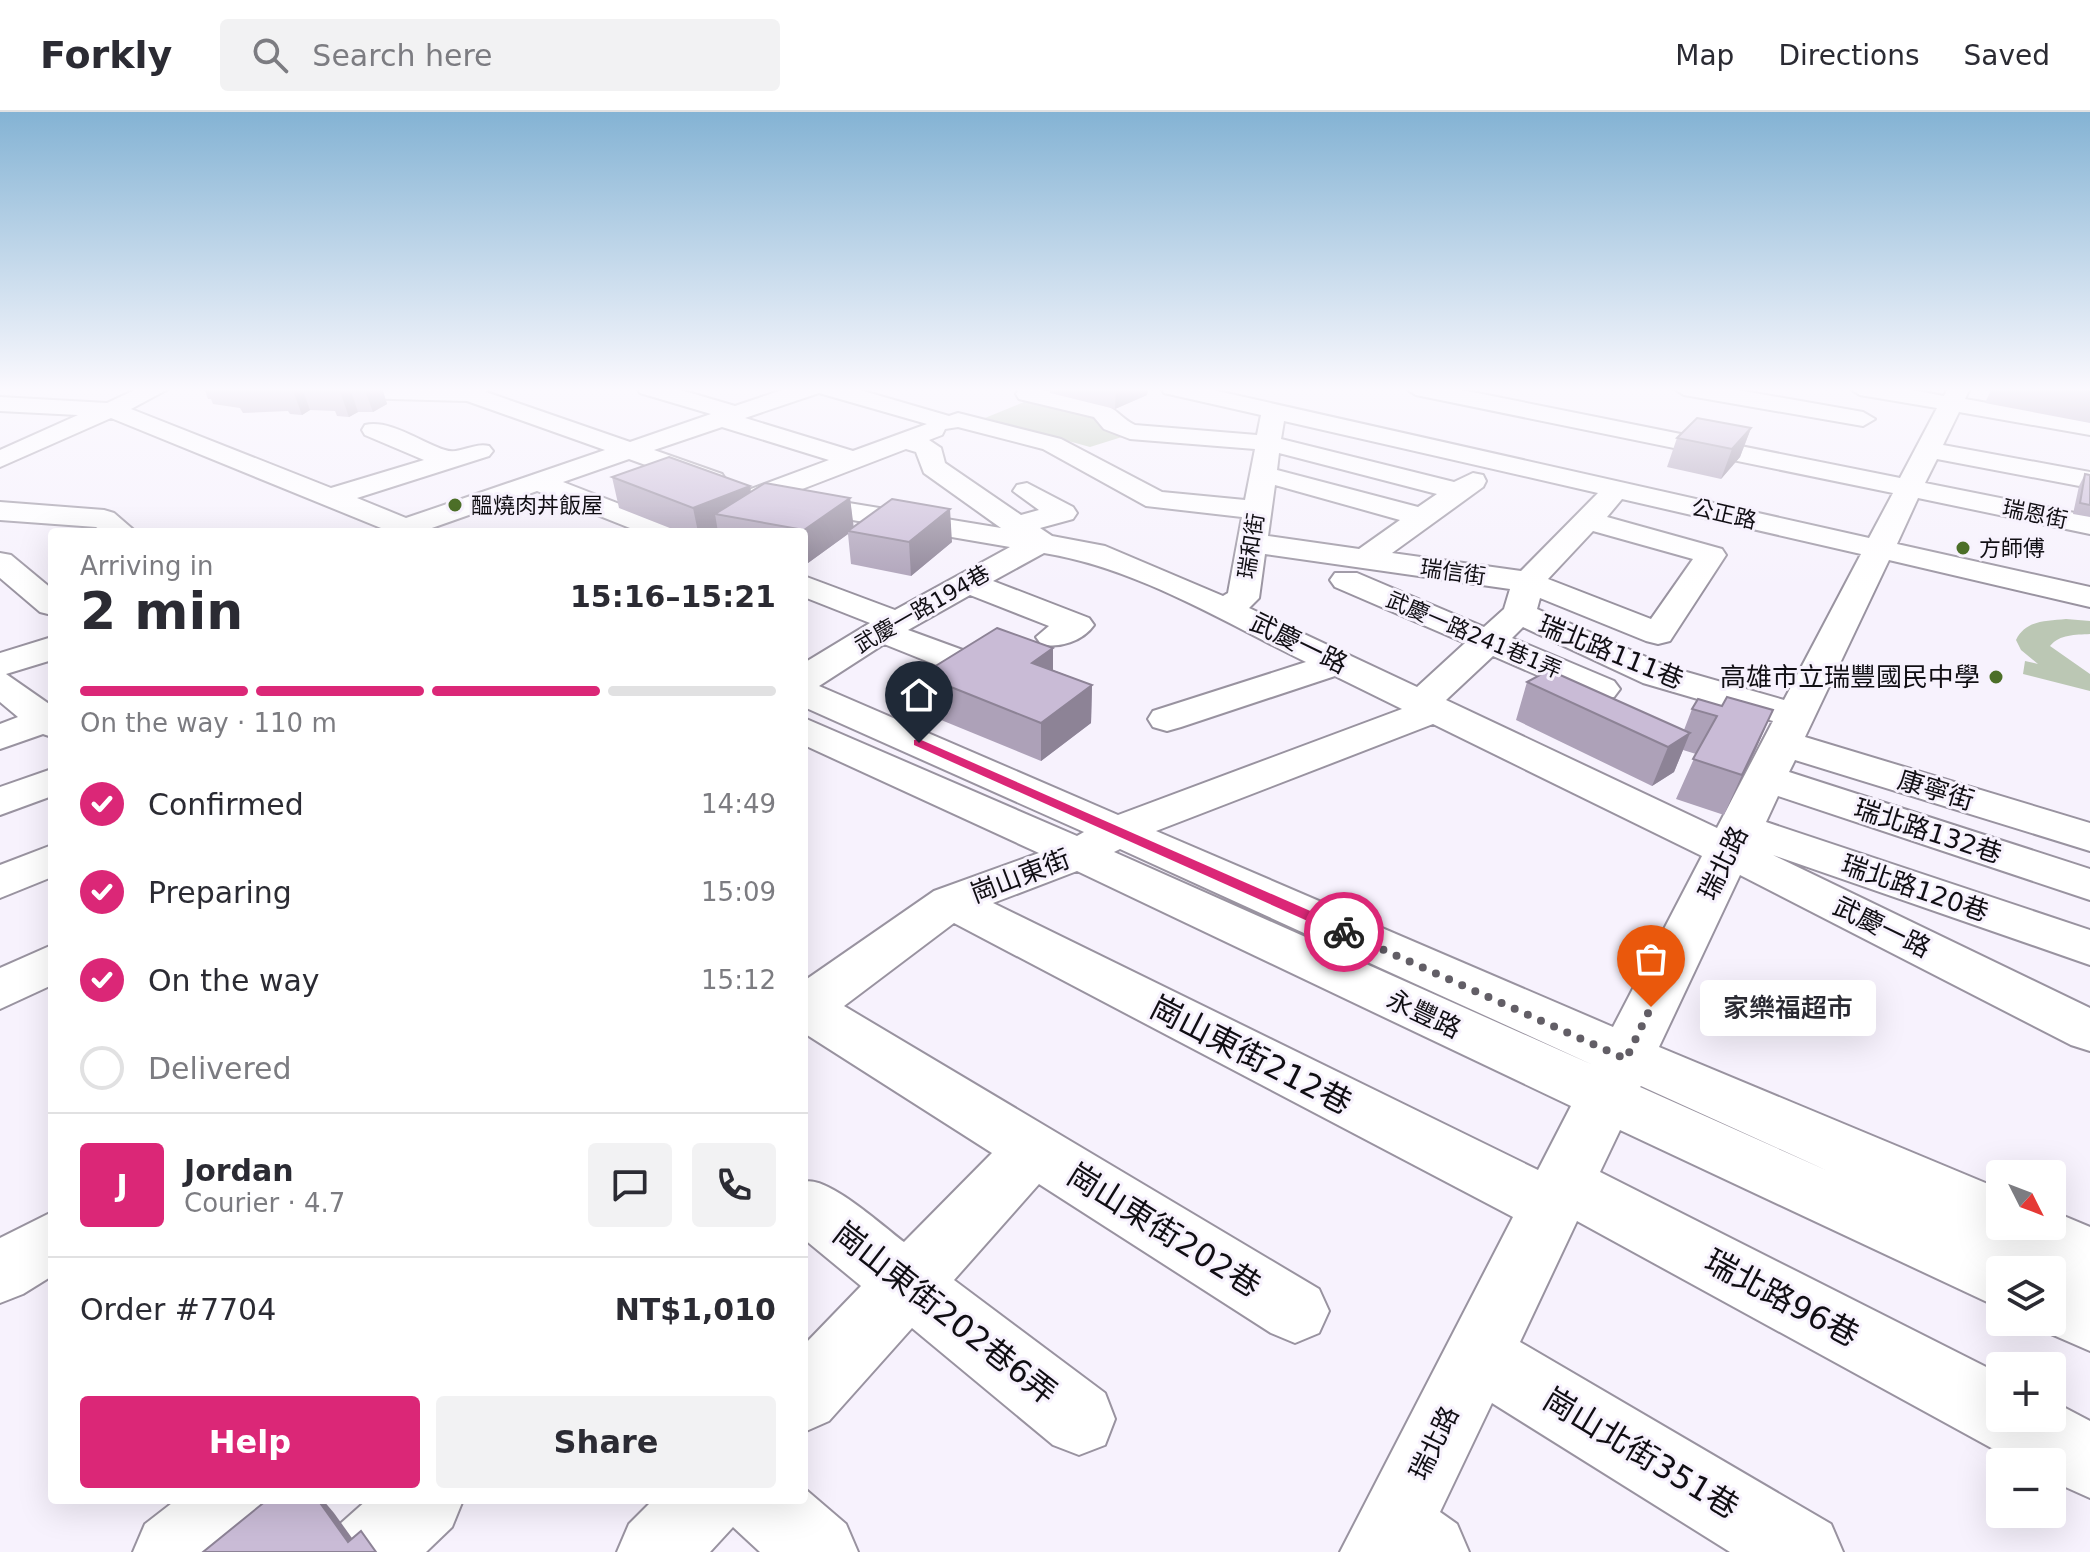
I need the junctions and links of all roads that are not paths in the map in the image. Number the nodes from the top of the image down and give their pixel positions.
1 (187, 455) edge
2 (214, 455) edge
3 (435, 455) edge
4 (467, 455) edge
5 (564, 455) edge
6 (615, 455) edge
7 (641, 455) edge
8 (840, 455) edge
9 (866, 455) edge
10 (930, 455) edge
11 (1073, 455) edge
12 (1267, 455) edge
13 (1317, 455) edge
14 (1463, 455) edge
15 (1650, 455) edge
16 (1748, 455) edge
17 (1926, 455) edge
18 (2070, 455) edge
19 (2090, 459) edge
20 (854, 460) junction
21 (1769, 460) junction
22 (449, 461) junction
23 (1497, 463) junction
24 (588, 464) junction
25 (683, 469) junction
26 (1919, 469) junction
27 (1633, 473) junction
28 (1263, 474) junction
29 (2090, 480) edge
30 (537, 482) junction
31 (1748, 486) dead end
32 (1027, 491) dead end
33 (1458, 491) junction
34 (761, 495) junction
35 (332, 497) junction
36 (590, 502) junction
37 (1257, 510) junction
38 (0, 511) edge
39 (1423, 517) junction
40 (1587, 520) junction
41 (2090, 525) edge
42 (116, 528) edge
43 (341, 528) edge
44 (398, 528) edge
45 (412, 528) edge
46 (656, 528) edge
47 (1029, 533) junction
48 (1252, 543) junction
49 (1879, 549) junction
50 (0, 562) edge
51 (1355, 570) junction
52 (968, 583) junction
53 (808, 588) edge
54 (2090, 597) edge
55 (1524, 598) junction
56 (48, 602) edge
57 (1225, 608) junction
58 (889, 626) junction
59 (1053, 637) dead end
60 (1490, 640) junction
61 (48, 649) edge
62 (1339, 663) junction
63 (0, 665) edge
64 (977, 668) edge
65 (808, 677) edge
66 (0, 684) edge
67 (1601, 689) edge
68 (808, 695) edge
69 (1428, 706) junction
70 (1167, 719) dead end
71 (48, 721) edge
72 (48, 722) edge
73 (808, 732) edge
74 (0, 737) edge
75 (1781, 745) junction
76 (48, 783) edge
77 (0, 802) edge
78 (2090, 837) edge
79 (1735, 839) junction
80 (1100, 842) junction
81 (48, 861) edge
82 (0, 883) edge
83 (2090, 885) edge
84 (951, 902) junction
85 (2090, 948) edge
86 (48, 965) edge
87 (0, 990) edge
88 (808, 1004) edge
89 (808, 1009) edge
90 (2090, 1031) edge
91 (1616, 1079) junction
92 (1034, 1149) junction
93 (1558, 1195) junction
94 (810, 1207) dead end
95 (1986, 1213) edge
96 (2051, 1240) edge
97 (48, 1243) edge
98 (2090, 1257) edge
99 (1986, 1271) edge
100 (0, 1273) edge
101 (909, 1284) junction
102 (2066, 1308) edge
103 (1295, 1311) dead end
104 (2090, 1319) edge
105 (1478, 1355) junction
106 (808, 1392) edge
107 (1986, 1406) edge
108 (1079, 1419) dead end
109 (2035, 1432) edge
110 (2090, 1461) edge
111 (233, 1504) edge
112 (421, 1504) edge
113 (702, 1504) edge
114 (764, 1504) edge
115 (1401, 1543) edge
116 (173, 1552) edge
117 (368, 1552) edge
118 (657, 1552) edge
119 (818, 1552) edge
120 (1803, 1552) edge

1 - 43 street
2 - 35 street
3 - 22 street
4 - 22 street
5 - 24 street
6 - 24 street
7 - 25 street, 武慶一路
8 - 20 street
9 - 20 street
10 - 47 street
11 - 37 street
12 - 28 street, 瑞和街
13 - 33 street
14 - 23 street, 公正路
15 - 27 street
16 - 21 street, 瑞恩街
17 - 26 street, 瑞北路
18 - 19 street
20 - 34 street
21 - 26 street, 瑞恩街
21 - 31 street
22 - 35 street
23 - 27 street, 公正路
23 - 33 street
24 - 30 street
25 - 34 street, 武慶一路
25 - 36 street
26 - 29 street
26 - 41 street, 瑞恩街
26 - 49 street, 瑞北路
27 - 40 street
27 - 49 street, 公正路
28 - 37 street, 瑞和街
28 - 39 street
30 - 36 street
30 - 45 street
32 - 47 street
33 - 39 street
34 - 47 street, 武慶一路
35 - 44 street
36 - 46 street
37 - 48 street, 瑞和街
38 - 42 street
39 - 51 street
40 - 55 street
40 - 55 street
47 - 52 street, 武慶一路194巷
47 - 57 street, 武慶一路
48 - 51 street, 瑞信街
48 - 57 street, 瑞和街
49 - 54 street, 公正路
49 - 75 street, 瑞北路
50 - 56 street
51 - 55 street, 瑞信街
51 - 60 street, 武慶一路241巷1弄
52 - 58 street, 武慶一路194巷
52 - 59 street
53 - 58 street
55 - 60 street
55 - 75 street, 瑞北路111巷
57 - 62 street, 武慶一路
58 - 64 street
58 - 65 street, 武慶一路194巷
60 - 67 street, 武慶一路241巷1弄
60 - 69 street
61 - 63 street
62 - 69 street, 武慶一路
62 - 70 street
66 - 71 street
68 - 80 street, 永豐路
69 - 79 street, 武慶一路
69 - 80 street, 崗山東街
72 - 74 street
73 - 80 street, 永豐路
75 - 78 street, 康寧街
75 - 79 street, 瑞北路
75 - 83 street, 瑞北路132巷
76 - 77 street
79 - 85 street, 瑞北路120巷
79 - 90 street, 武慶一路
79 - 91 street, 瑞北路
80 - 84 street, 崗山東街
80 - 91 street, 永豐路
81 - 82 street
84 - 88 street, 崗山東街
84 - 93 street, 崗山東街212巷
86 - 87 street
89 - 92 street, 崗山東街202巷
91 - 93 street, 瑞北路
91 - 95 street, 永豐路
91 - 99 street, 永豐路
92 - 101 street
92 - 103 street, 崗山東街202巷
93 - 105 street, 瑞北路
93 - 107 street, 瑞北路96巷
94 - 101 street, 崗山東街202巷6弄
96 - 98 street
97 - 100 street
101 - 106 street
101 - 108 street, 崗山東街202巷6弄
102 - 104 street
105 - 115 street, 瑞北路
105 - 120 street, 崗山北街351巷
109 - 110 street
111 - 116 street
112 - 117 street
113 - 118 street
114 - 119 street

